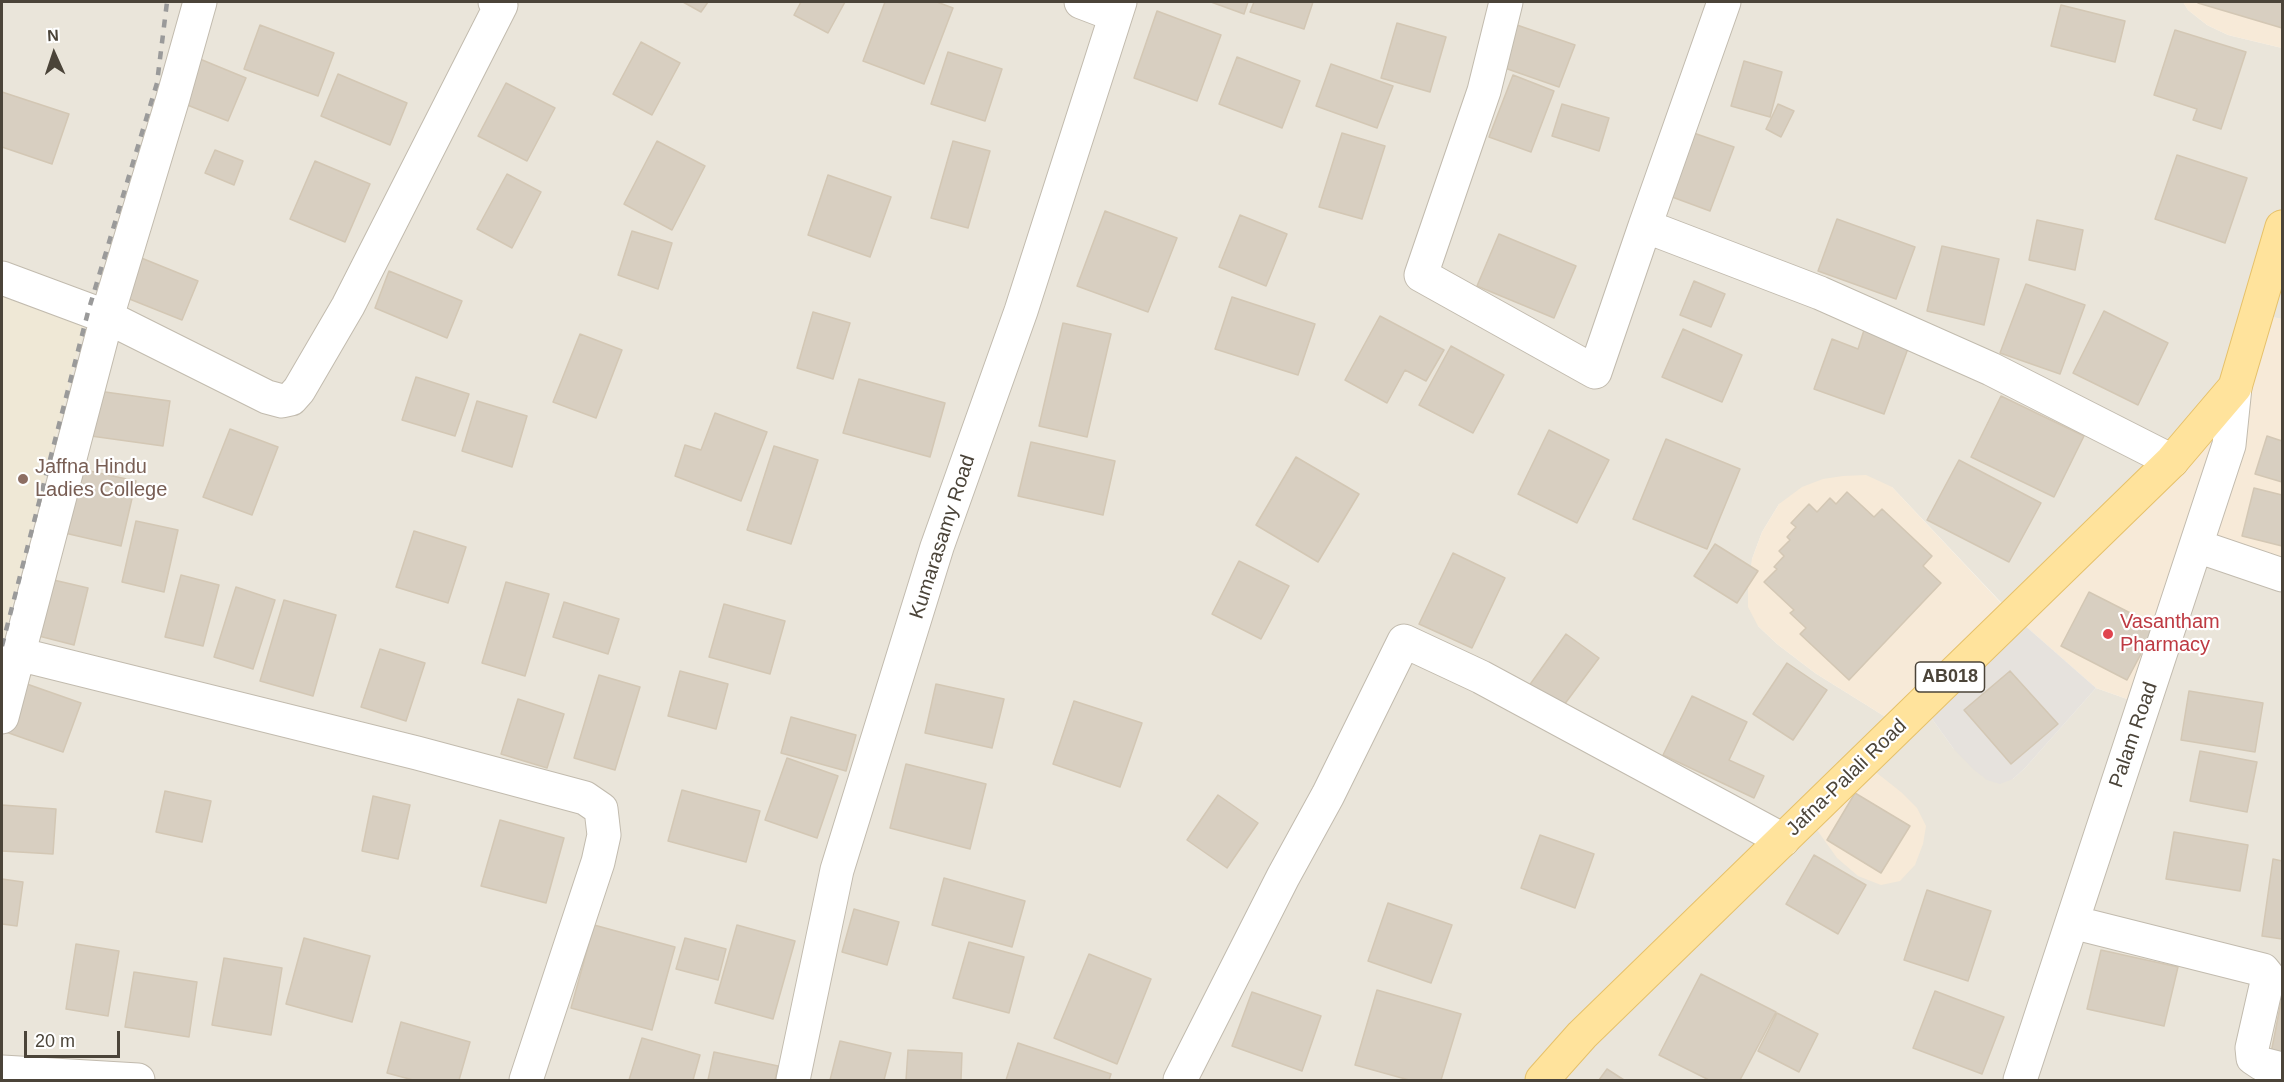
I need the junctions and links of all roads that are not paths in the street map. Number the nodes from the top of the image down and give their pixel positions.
1 (200, 2) edge
2 (495, 2) edge
3 (1081, 2) edge
4 (1506, 2) edge
5 (1724, 2) edge
6 (1118, 8) edge
7 (1646, 226) junction
8 (2283, 227) edge
9 (2, 278) edge
10 (107, 317) junction
11 (2235, 387) junction
12 (2172, 461) junction
13 (2197, 546) junction
14 (2283, 575) edge
15 (18, 654) junction
16 (2, 717) edge
17 (1783, 840) junction
18 (2072, 922) junction
19 (2283, 1069) edge
20 (2, 1072) edge
21 (138, 1080) edge
22 (526, 1080) edge
23 (793, 1080) edge
24 (1180, 1080) edge
25 (1542, 1080) edge
26 (2020, 1080) edge

1 - 10 street
2 - 10 street
3 - 6 street
4 - 7 street
5 - 7 street
6 - 23 street, Kumarasamy Road
7 - 12 street
8 - 11 main road, Jafna-Palali Road / AB018
9 - 10 street
10 - 15 street
11 - 12 main road, Jafna-Palali Road / AB018
11 - 13 street, Palam Road
12 - 17 main road, Jafna-Palali Road / AB018
13 - 14 street
13 - 18 street, Palam Road
15 - 16 street
15 - 22 street
17 - 24 street
17 - 25 main road, Jafna-Palali Road / AB018
18 - 19 street
18 - 26 street, Palam Road
20 - 21 street

